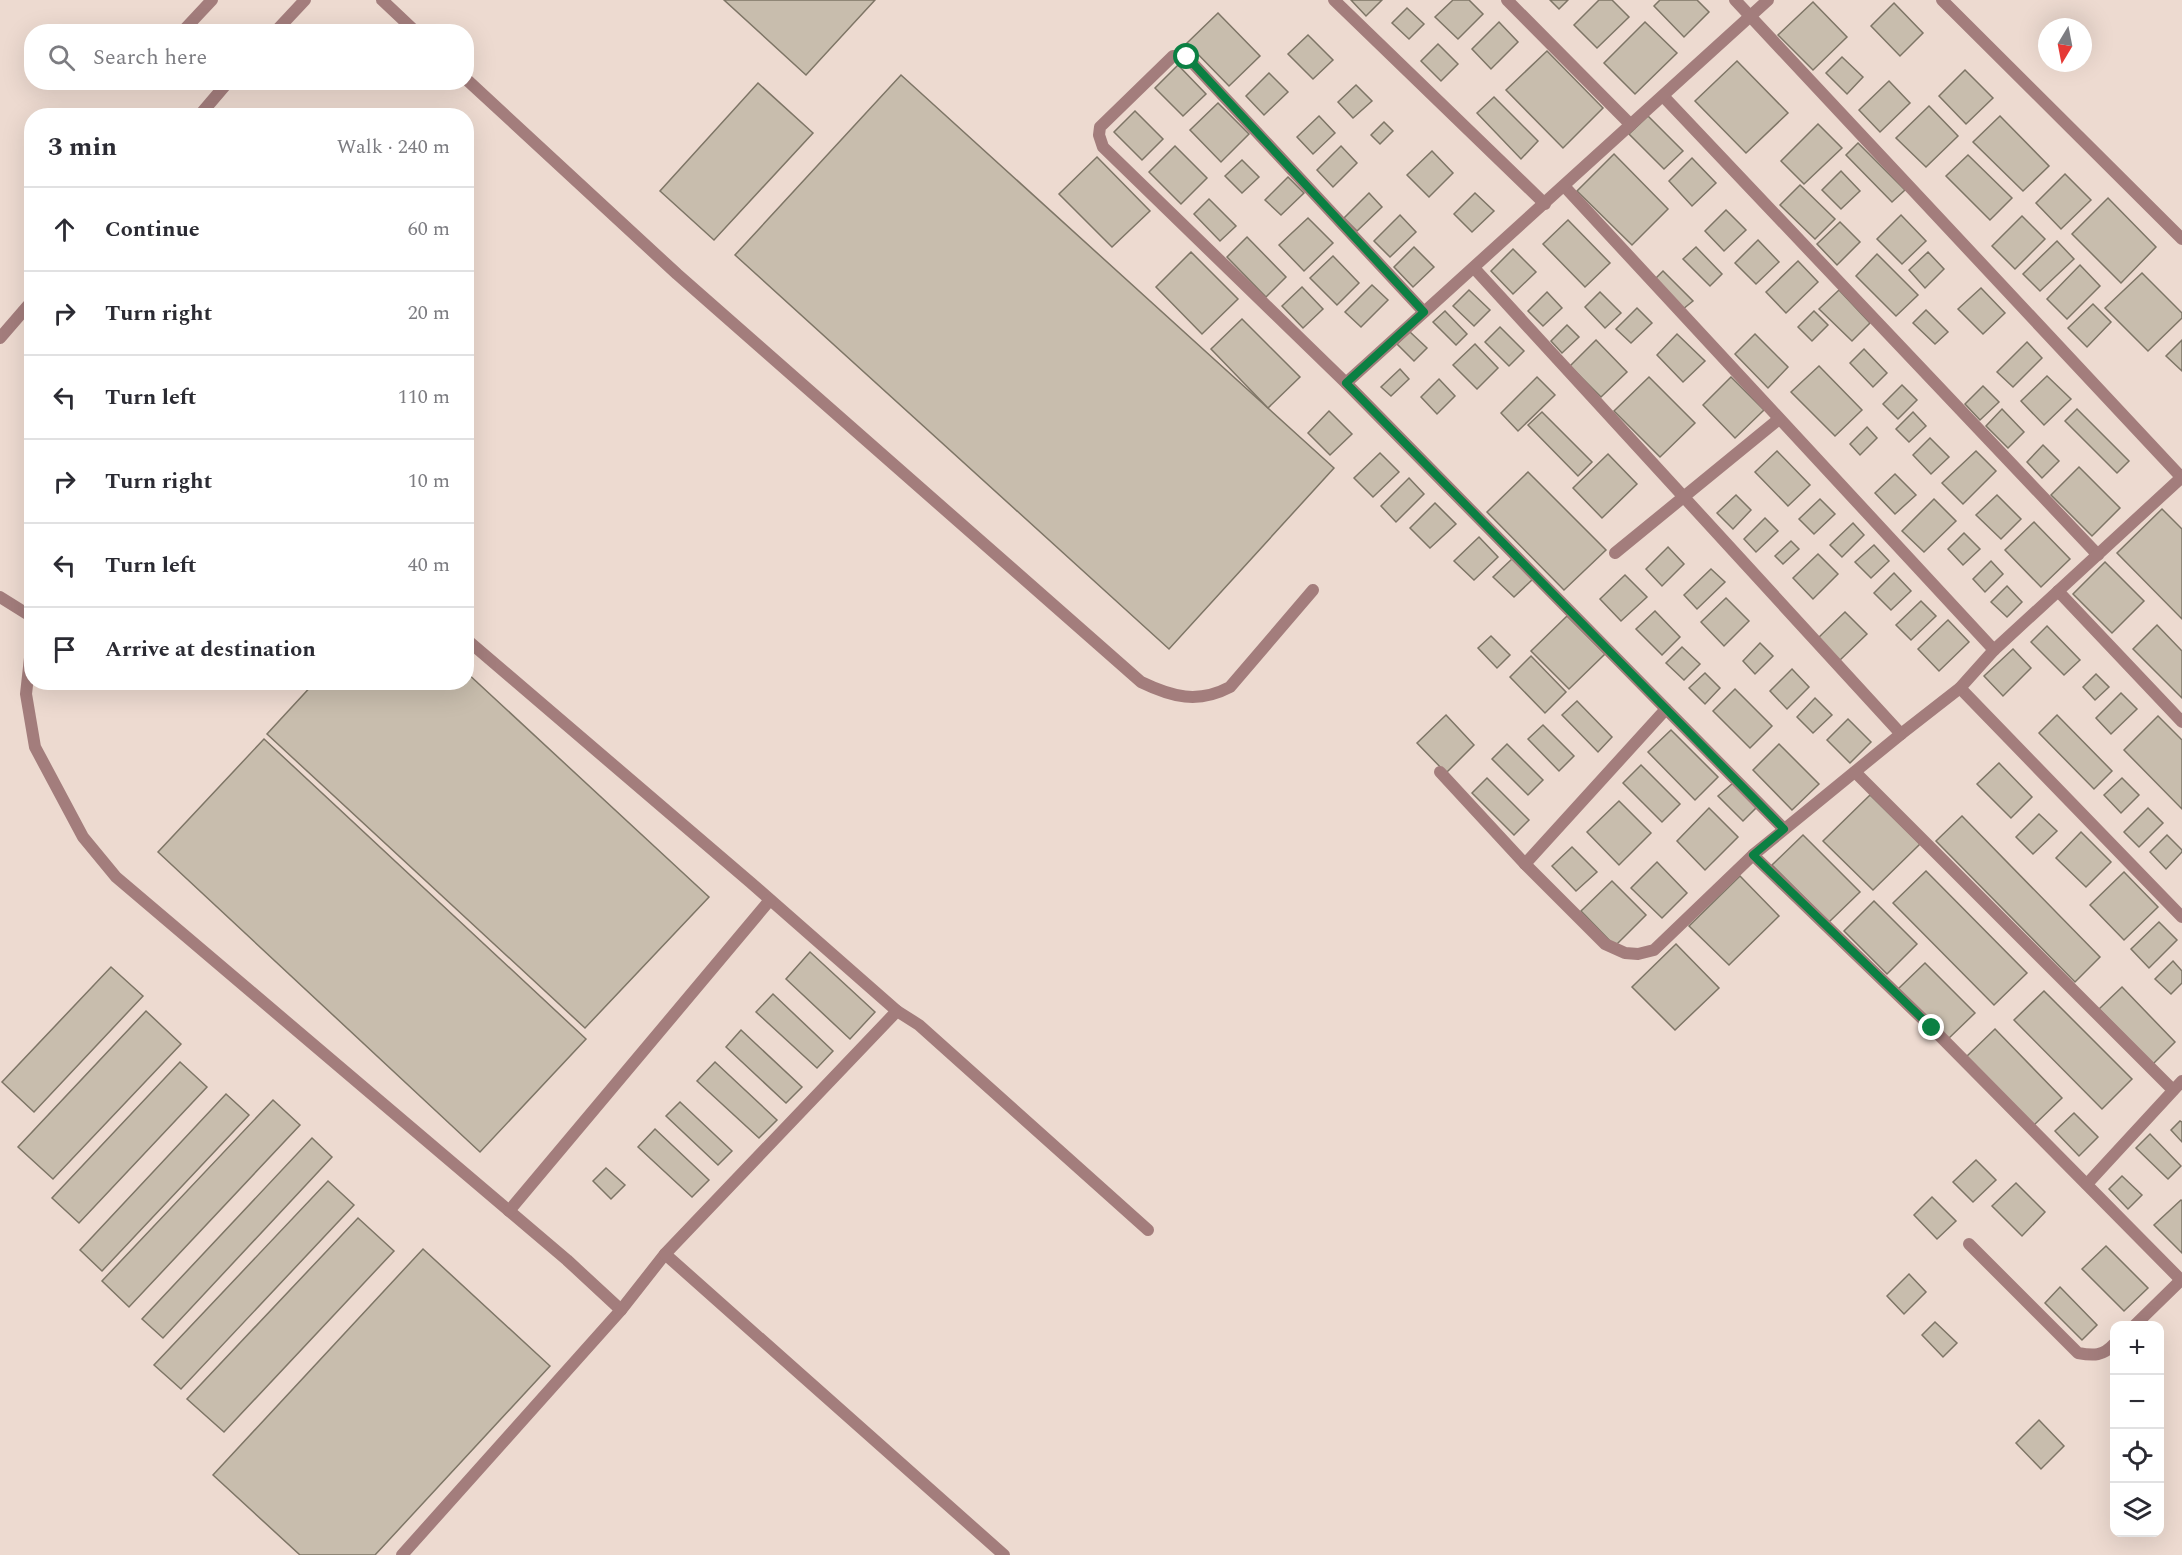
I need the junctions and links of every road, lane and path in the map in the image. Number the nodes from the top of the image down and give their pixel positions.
1 (212, 0) edge
2 (305, 0) edge
3 (382, 0) edge
4 (1334, 0) edge
5 (1507, 0) edge
6 (1734, 0) edge
7 (1768, 0) edge
8 (1942, 0) edge
9 (1750, 16) junction
10 (190, 24) edge
11 (282, 24) edge
12 (408, 24) edge
13 (474, 86) edge
14 (221, 90) edge
15 (1663, 96) junction
16 (206, 108) edge
17 (1631, 125) junction
18 (1563, 186) junction
19 (1545, 204) junction
20 (2182, 239) edge
21 (1474, 268) junction
22 (24, 311) edge
23 (1424, 312) junction
24 (0, 339) edge
25 (1346, 383) junction
26 (1779, 419) junction
27 (2182, 478) edge
28 (1683, 496) junction
29 (1615, 553) dead end
30 (2098, 555) junction
31 (1313, 590) dead end
32 (2058, 591) junction
33 (0, 597) edge
34 (24, 612) edge
35 (474, 646) edge
36 (1994, 650) junction
37 (1960, 688) junction
38 (26, 690) edge
39 (1666, 709) junction
40 (2182, 722) edge
41 (1901, 734) junction
42 (1440, 772) dead end
43 (1855, 772) junction
44 (1784, 829) junction
45 (1753, 855) junction
46 (1525, 864) junction
47 (770, 900) junction
48 (2182, 917) edge
49 (897, 1011) junction
50 (2178, 1085) edge
51 (2087, 1184) junction
52 (509, 1210) junction
53 (1148, 1230) dead end
54 (1969, 1244) dead end
55 (665, 1254) junction
56 (2182, 1280) edge
57 (621, 1310) junction
58 (2139, 1321) edge
59 (2110, 1348) edge
60 (402, 1555) edge
61 (1004, 1555) edge

1 - 10 street
2 - 11 street
3 - 12 street
4 - 19 street
5 - 17 street
6 - 9 street
7 - 9 street
8 - 20 street
9 - 15 street
9 - 27 street
13 - 31 street
14 - 16 street
15 - 17 street
15 - 30 street
17 - 18 street
18 - 19 street
18 - 26 street
19 - 21 street
21 - 23 street
21 - 28 street
22 - 24 street
23 - 25 street
23 - 25 street
25 - 39 street
26 - 28 street
26 - 36 street
27 - 30 street
28 - 29 street
28 - 41 street
30 - 32 street
32 - 36 street
32 - 40 street
33 - 34 street
35 - 47 street
36 - 37 street
37 - 41 street
37 - 48 street
38 - 52 street
39 - 44 street
39 - 46 street
41 - 43 street
42 - 46 street
43 - 44 street
43 - 50 street
44 - 45 street
45 - 46 street
45 - 51 street
47 - 49 street
47 - 52 street
49 - 53 street
49 - 55 street
50 - 51 street
51 - 56 street
52 - 57 street
54 - 59 street
55 - 57 street
55 - 61 street
56 - 58 street
57 - 60 street

